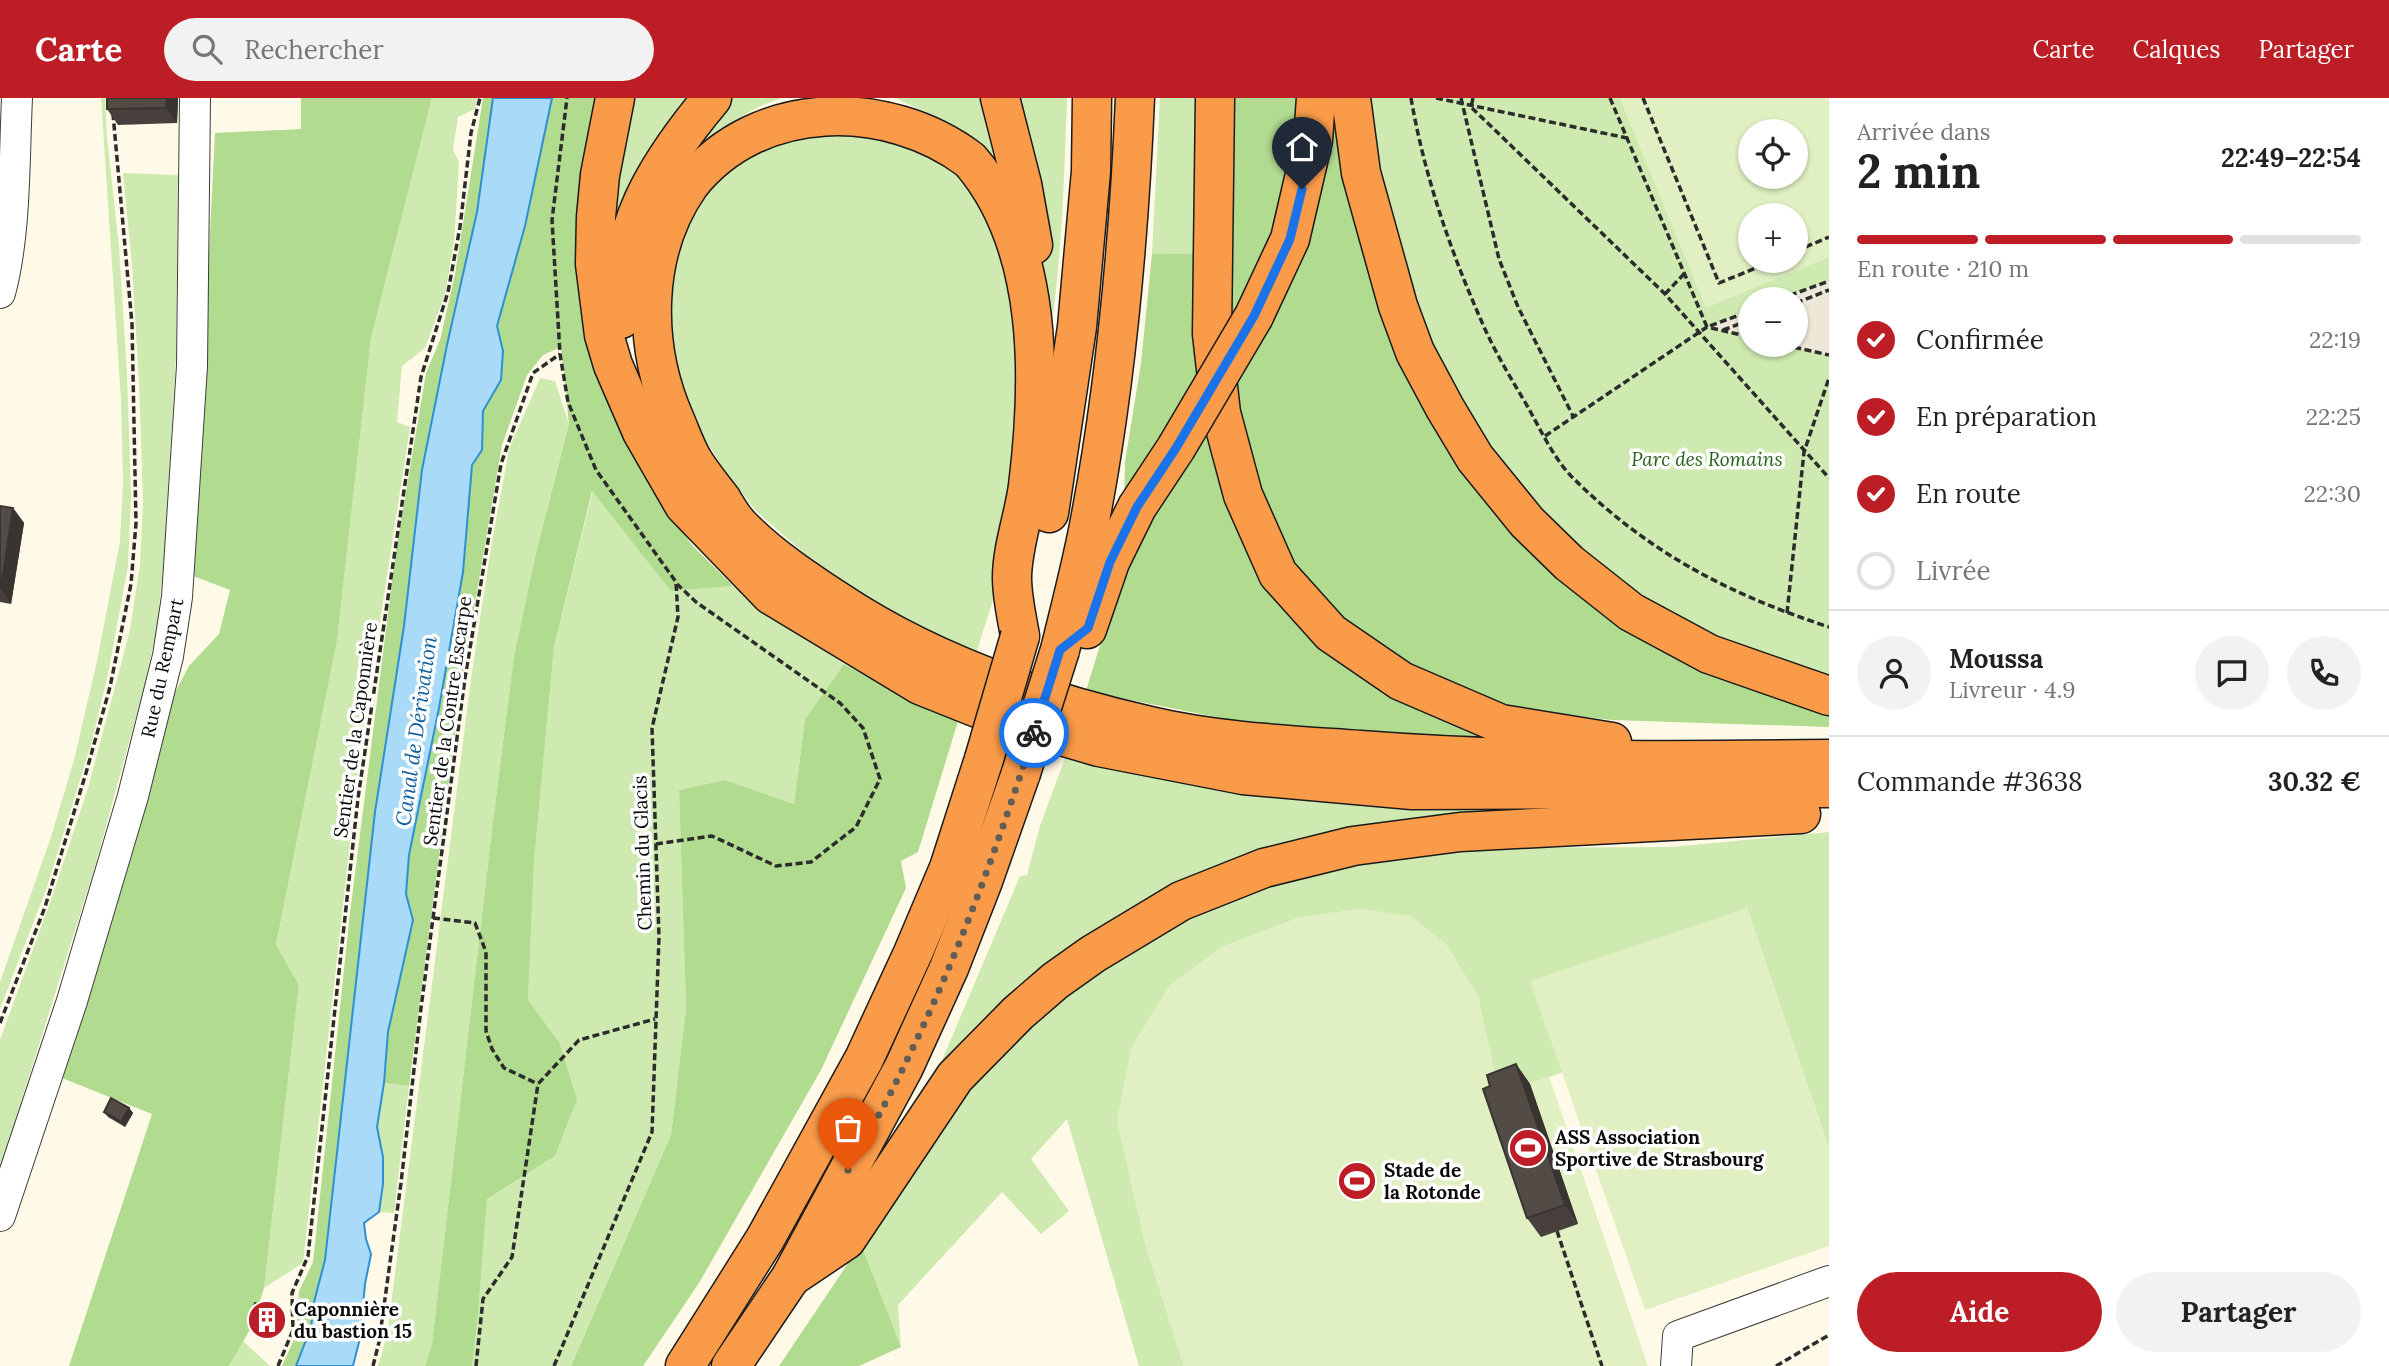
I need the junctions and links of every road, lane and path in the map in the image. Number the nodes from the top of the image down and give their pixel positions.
1 (17, 98) edge
2 (195, 98) edge
3 (480, 98) edge
4 (567, 98) edge
5 (615, 98) edge
6 (712, 98) edge
7 (1000, 98) edge
8 (1092, 98) edge
9 (1135, 98) edge
10 (1215, 98) edge
11 (1316, 98) edge
12 (1351, 98) edge
13 (1411, 98) edge
14 (1436, 98) edge
15 (1473, 98) edge
16 (1610, 98) edge
17 (1643, 98) edge
18 (1461, 101) edge
19 (1471, 107) junction
20 (112, 110) edge
21 (1627, 138) junction
22 (1829, 237) edge
23 (1808, 246) edge
24 (1744, 273) edge
25 (1684, 274) junction
26 (1829, 281) edge
27 (1808, 289) edge
28 (1829, 290) edge
29 (0, 293) edge
30 (1665, 294) junction
31 (1808, 298) edge
32 (1030, 302) junction
33 (1738, 315) edge
34 (1738, 325) edge
35 (1707, 327) junction
36 (1722, 331) junction
37 (1698, 332) junction
38 (1738, 334) edge
39 (1808, 350) edge
40 (560, 354) junction
41 (1829, 355) edge
42 (1829, 378) edge
43 (630, 401) junction
44 (1574, 418) junction
45 (1545, 436) junction
46 (1804, 452) junction
47 (1829, 478) edge
48 (676, 582) junction
49 (1787, 613) junction
50 (1829, 627) edge
51 (1020, 636) junction
52 (1060, 650) junction
53 (1829, 696) edge
54 (1829, 759) edge
55 (1728, 760) junction
56 (1829, 788) edge
57 (1829, 812) edge
58 (656, 844) junction
59 (433, 918) junction
60 (655, 1019) junction
61 (0, 1023) edge
62 (538, 1084) junction
63 (0, 1216) edge
64 (1557, 1231) dead end
65 (791, 1277) junction
66 (1829, 1281) edge
67 (1829, 1335) edge
68 (278, 1366) edge
69 (373, 1366) edge
70 (476, 1366) edge
71 (554, 1366) edge
72 (685, 1366) edge
73 (731, 1366) edge
74 (1602, 1366) edge
75 (1676, 1366) edge
76 (1776, 1366) edge

1 - 29 street
2 - 63 street, Rue du Rempart
3 - 68 path, Sentier de la Caponnière
4 - 40 path
5 - 43 highway
6 - 43 highway
7 - 32 highway
8 - 51 highway
9 - 52 highway
10 - 55 highway
11 - 52 highway, bridge
12 - 53 highway
13 - 45 path
14 - 18 path
15 - 19 path
16 - 21 path
17 - 24 path
18 - 19 path
18 - 44 path
19 - 21 path
19 - 30 path
20 - 61 path
21 - 25 path
22 - 23 path
25 - 30 path
25 - 35 path
26 - 27 path
28 - 31 path
30 - 37 path
32 - 51 highway
32 - 55 highway
33 - 35 path
34 - 36 path
35 - 36 path
35 - 37 path
36 - 38 path
37 - 44 path
37 - 46 path
39 - 41 path
40 - 48 path
40 - 59 path, Sentier de la Contre Escarpe
42 - 46 path
43 - 56 highway
44 - 45 path
45 - 49 path
46 - 47 path
46 - 49 path
48 - 58 path, Chemin du Glacis
48 - 58 path
49 - 50 path
51 - 72 highway, bridge
52 - 65 highway, bridge
54 - 55 highway
57 - 65 highway
58 - 60 path, Chemin du Glacis
59 - 62 path
59 - 69 path, Sentier de la Contre Escarpe
60 - 62 path
60 - 71 path, Chemin du Glacis
62 - 70 path
64 - 74 path
65 - 73 highway
66 - 75 street
67 - 76 path

